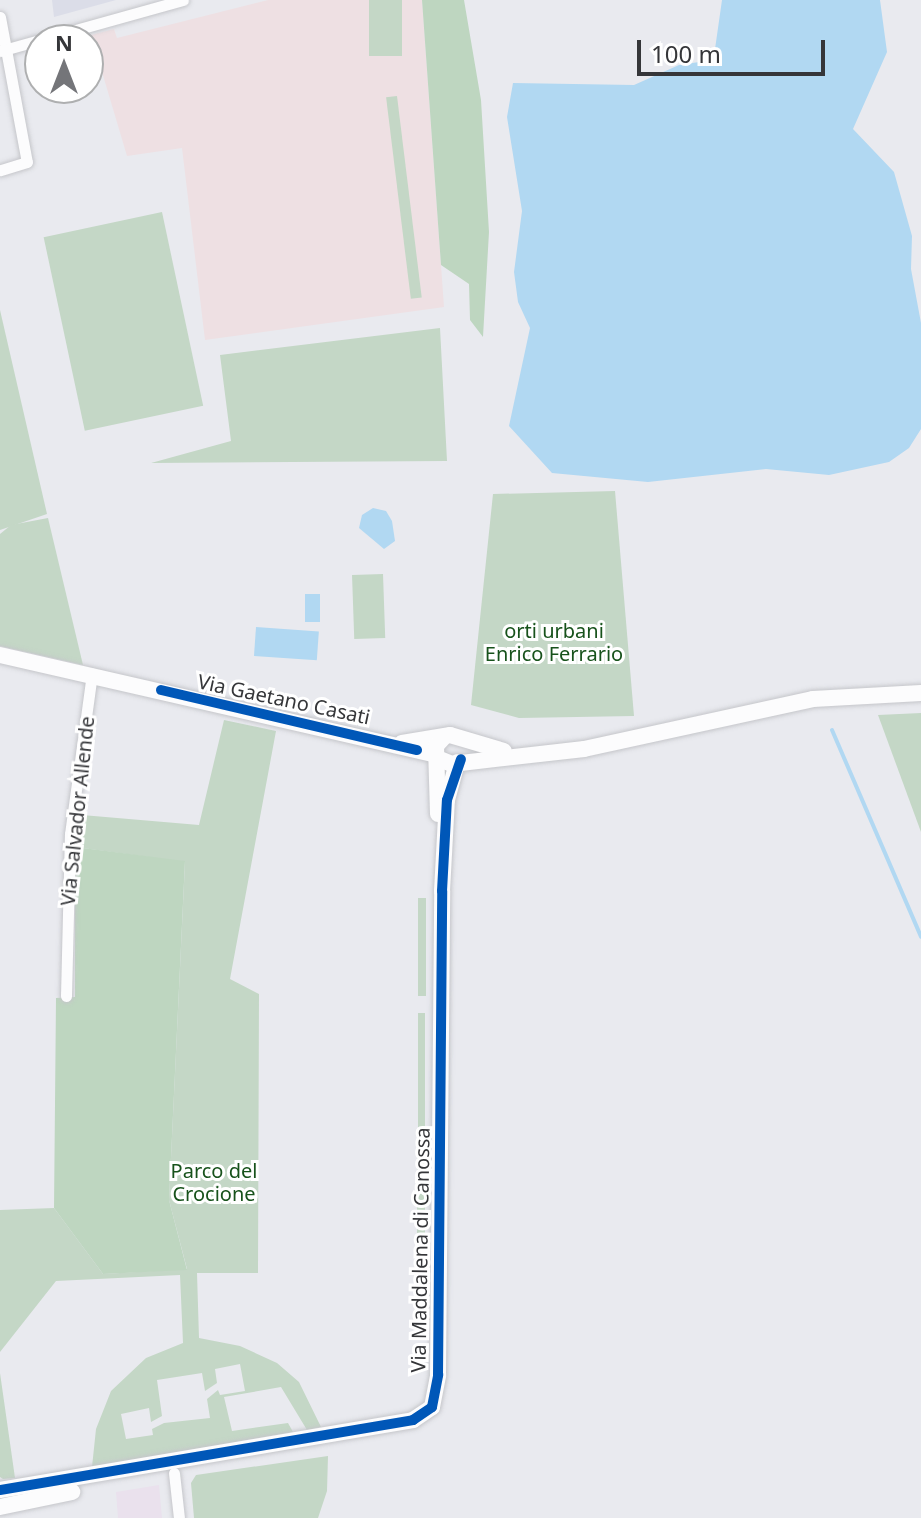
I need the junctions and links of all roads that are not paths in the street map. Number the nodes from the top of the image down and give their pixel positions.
1 (183, 0) edge
2 (0, 17) edge
3 (3, 50) edge
4 (0, 170) edge
5 (0, 655) edge
6 (92, 674) junction
7 (921, 693) edge
8 (452, 737) junction
9 (400, 743) junction
10 (526, 754) junction
11 (436, 757) junction
12 (459, 761) junction
13 (442, 891) junction
14 (66, 996) dead end
15 (438, 1375) junction
16 (370, 1437) junction
17 (302, 1440) junction
18 (249, 1460) junction
19 (139, 1469) junction
20 (168, 1469) junction
21 (87, 1478) junction
22 (105, 1486) junction
23 (0, 1490) edge
24 (0, 1507) edge
25 (179, 1518) edge

1 - 3 street
2 - 3 street
3 - 4 street
5 - 6 street, Via Gaetano Casati
6 - 9 street, Via Gaetano Casati
6 - 14 street, Via Salvador Allende
7 - 10 street, Via Gaetano Casati
8 - 9 street, Via Gaetano Casati
8 - 10 street, Via Gaetano Casati
8 - 11 street
8 - 12 street
9 - 11 street, Via Gaetano Casati
10 - 12 street, Via Gaetano Casati
11 - 12 street, Via Gaetano Casati
11 - 13 street, Via Maddalena di Canossa
12 - 13 street, Via Maddalena di Canossa
13 - 15 street, Via Maddalena di Canossa
15 - 16 street, Via Maddalena di Canossa
15 - 17 street, Via Maddalena di Canossa
16 - 17 street
16 - 18 street, Via Maddalena di Canossa
17 - 18 street
17 - 20 street, Via Maddalena di Canossa
18 - 20 street, Via Maddalena di Canossa
19 - 20 street, Via Maddalena di Canossa
19 - 21 street, Via Maddalena di Canossa
19 - 22 street
20 - 22 street, Via Maddalena di Canossa
20 - 25 street
21 - 22 street
21 - 23 street, Via Maddalena di Canossa
22 - 24 street, Via Maddalena di Canossa

